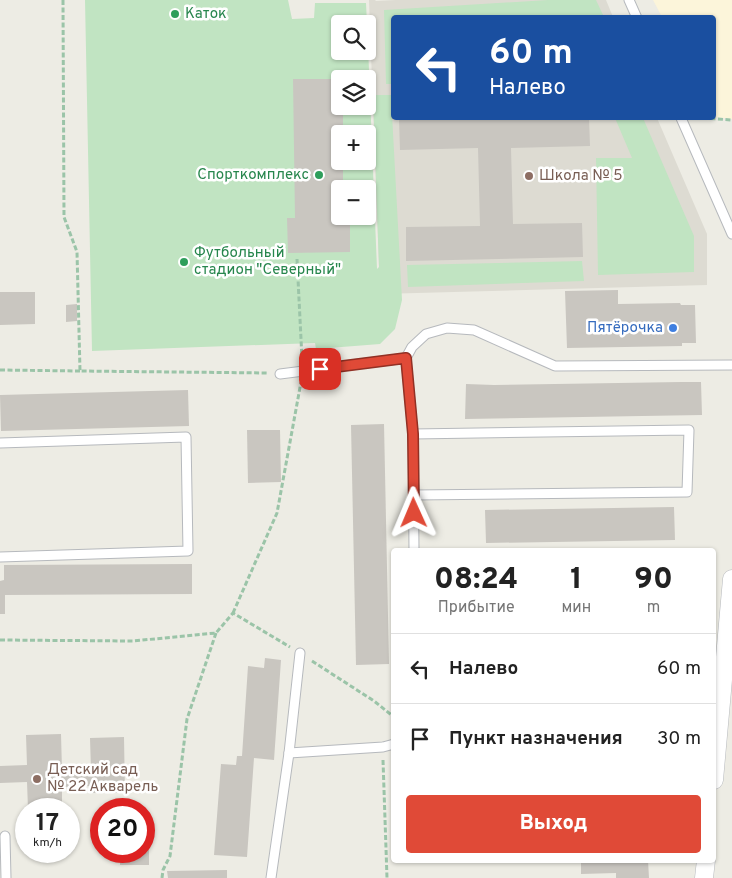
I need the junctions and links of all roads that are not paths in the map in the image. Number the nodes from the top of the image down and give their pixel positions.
1 (629, 0) edge
2 (636, 15) edge
3 (681, 120) edge
4 (732, 234) edge
5 (406, 358) junction
6 (732, 365) edge
7 (280, 374) road end
8 (413, 434) junction
9 (0, 443) edge
10 (414, 495) junction
11 (414, 548) edge
12 (0, 558) edge
13 (732, 579) edge
14 (300, 653) road end
15 (391, 745) edge
16 (289, 753) junction
17 (716, 758) edge
18 (5, 836) dead end
19 (706, 863) edge
20 (6, 878) edge
21 (271, 878) edge
22 (704, 878) edge

1 - 2 lane
3 - 4 lane
5 - 6 lane
5 - 7 lane
5 - 8 lane
8 - 10 lane
8 - 10 lane
9 - 12 lane
10 - 11 lane
13 - 17 street
14 - 16 lane
15 - 16 lane
16 - 21 lane
18 - 20 lane
19 - 22 street

